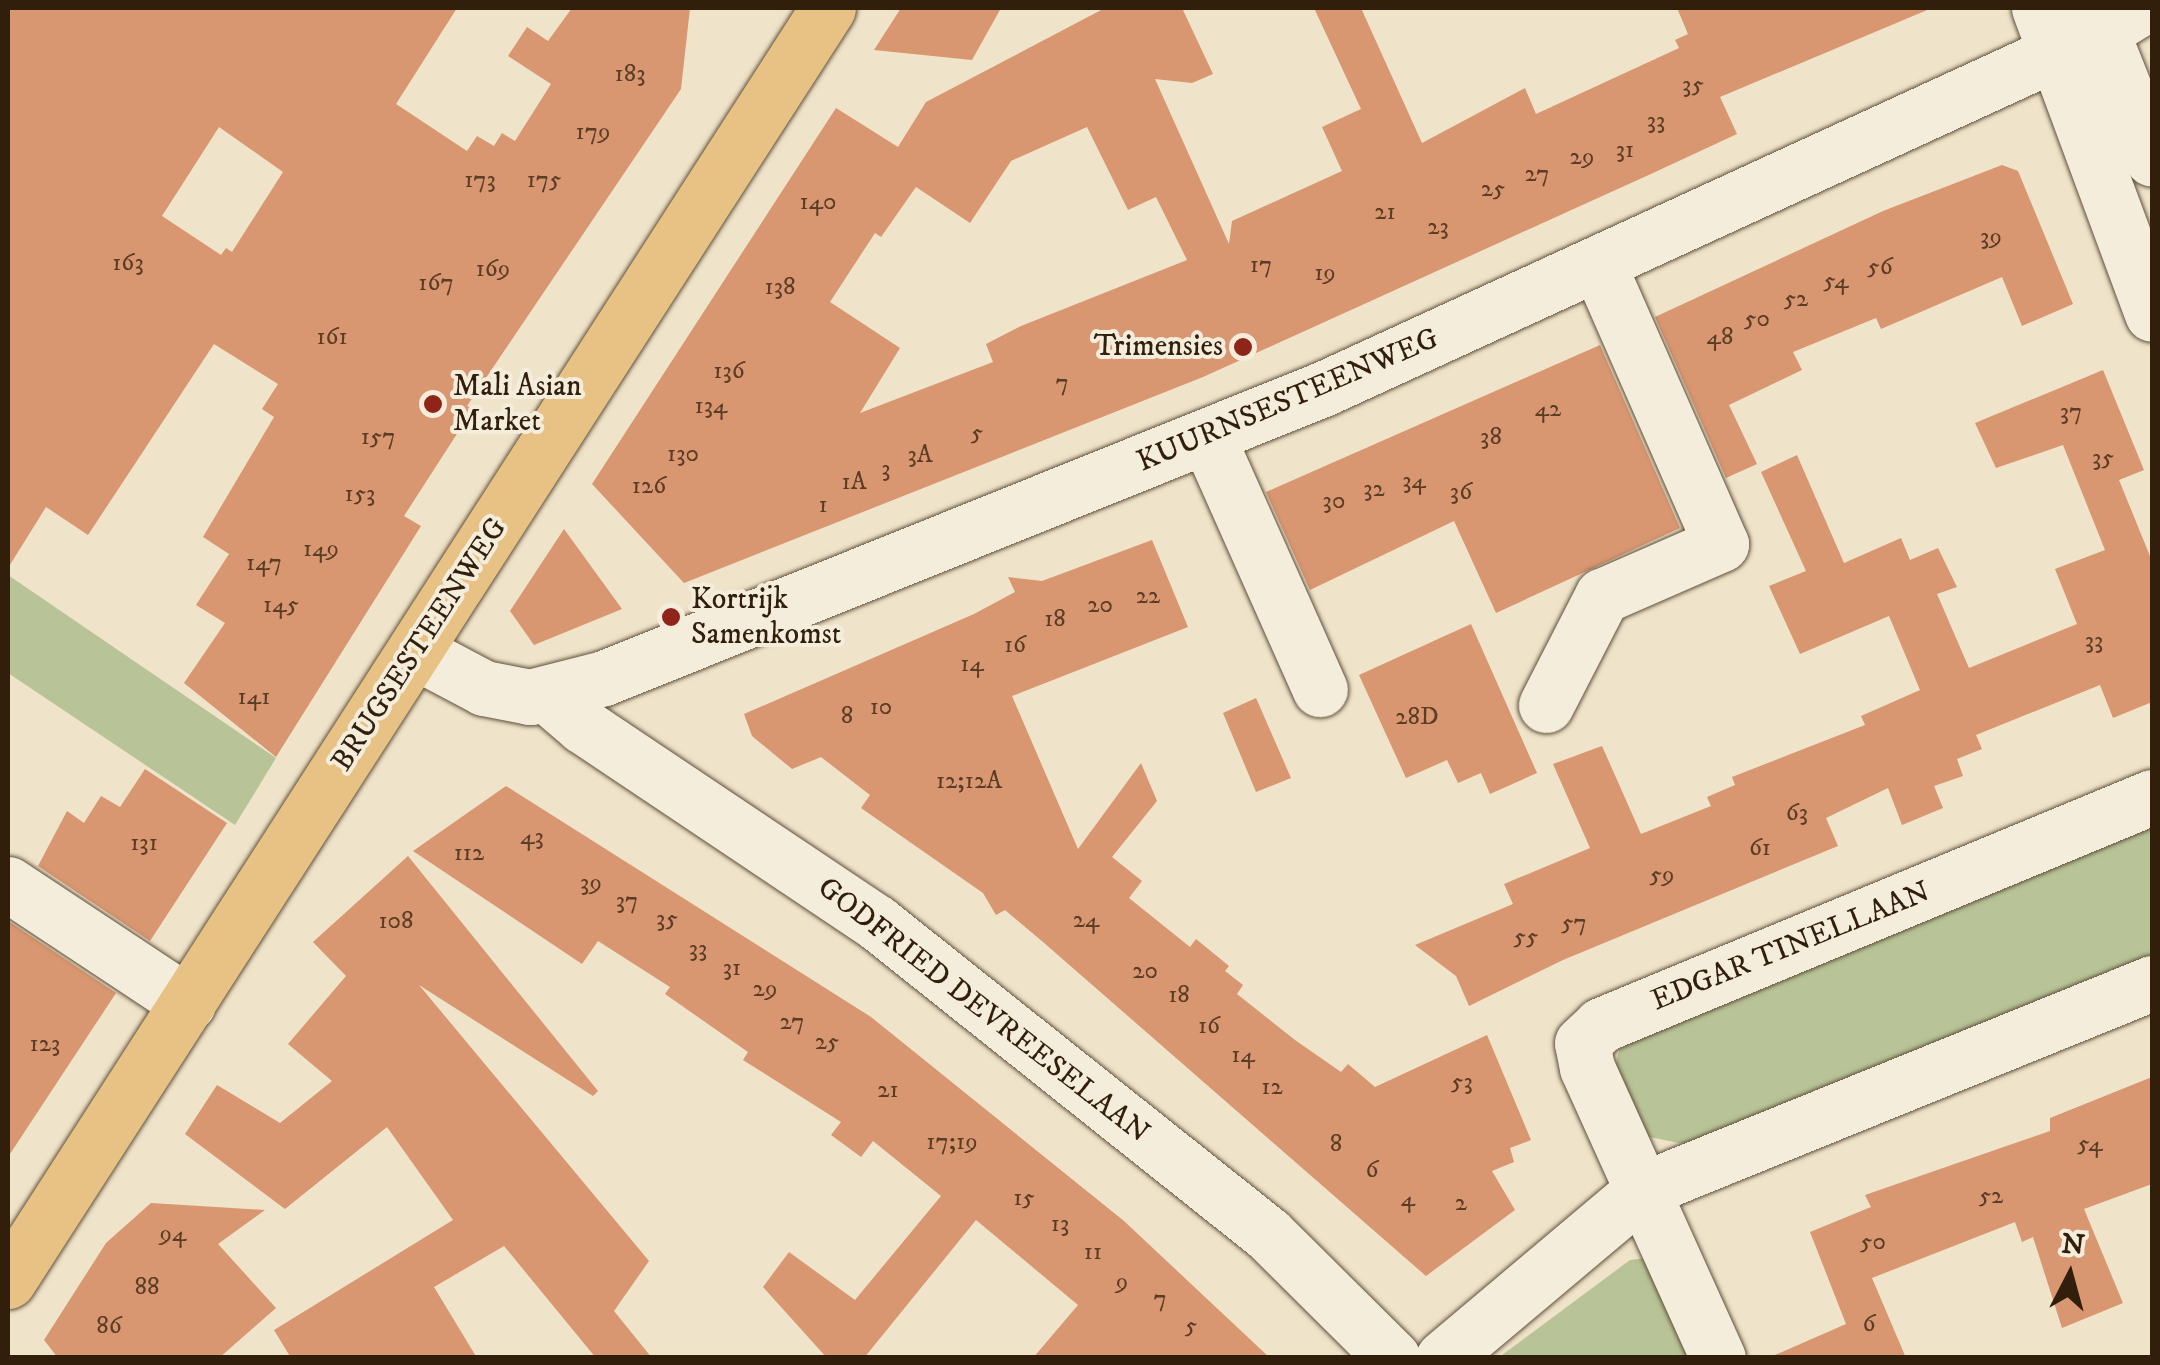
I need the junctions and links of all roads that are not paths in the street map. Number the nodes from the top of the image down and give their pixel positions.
1 (828, 8) edge
2 (2086, 21) edge
3 (2152, 159) edge
4 (1598, 264) junction
5 (2152, 314) edge
6 (1208, 438) junction
7 (416, 652) junction
8 (1320, 689) dead end
9 (548, 696) junction
10 (1546, 705) dead end
11 (2152, 797) edge
12 (8, 884) edge
13 (2152, 982) edge
14 (188, 1003) junction
15 (1644, 1189) junction
16 (8, 1281) edge
17 (1393, 1358) edge
18 (1443, 1358) edge
19 (1718, 1358) edge

1 - 7 main road, BRUGSESTEENWEG
2 - 3 street
2 - 4 street, KUURNSESTEENWEG
2 - 5 street
4 - 6 street, KUURNSESTEENWEG
4 - 10 street
6 - 8 street
6 - 9 street, KUURNSESTEENWEG
7 - 9 street, KUURNSESTEENWEG
7 - 14 main road, BRUGSESTEENWEG
9 - 17 street, GODFRIED DEVREESELAAN
11 - 15 street, EDGAR TINELLAAN
12 - 14 street
13 - 15 street
14 - 16 main road, BRUGSESTEENWEG
15 - 18 street
15 - 19 street

